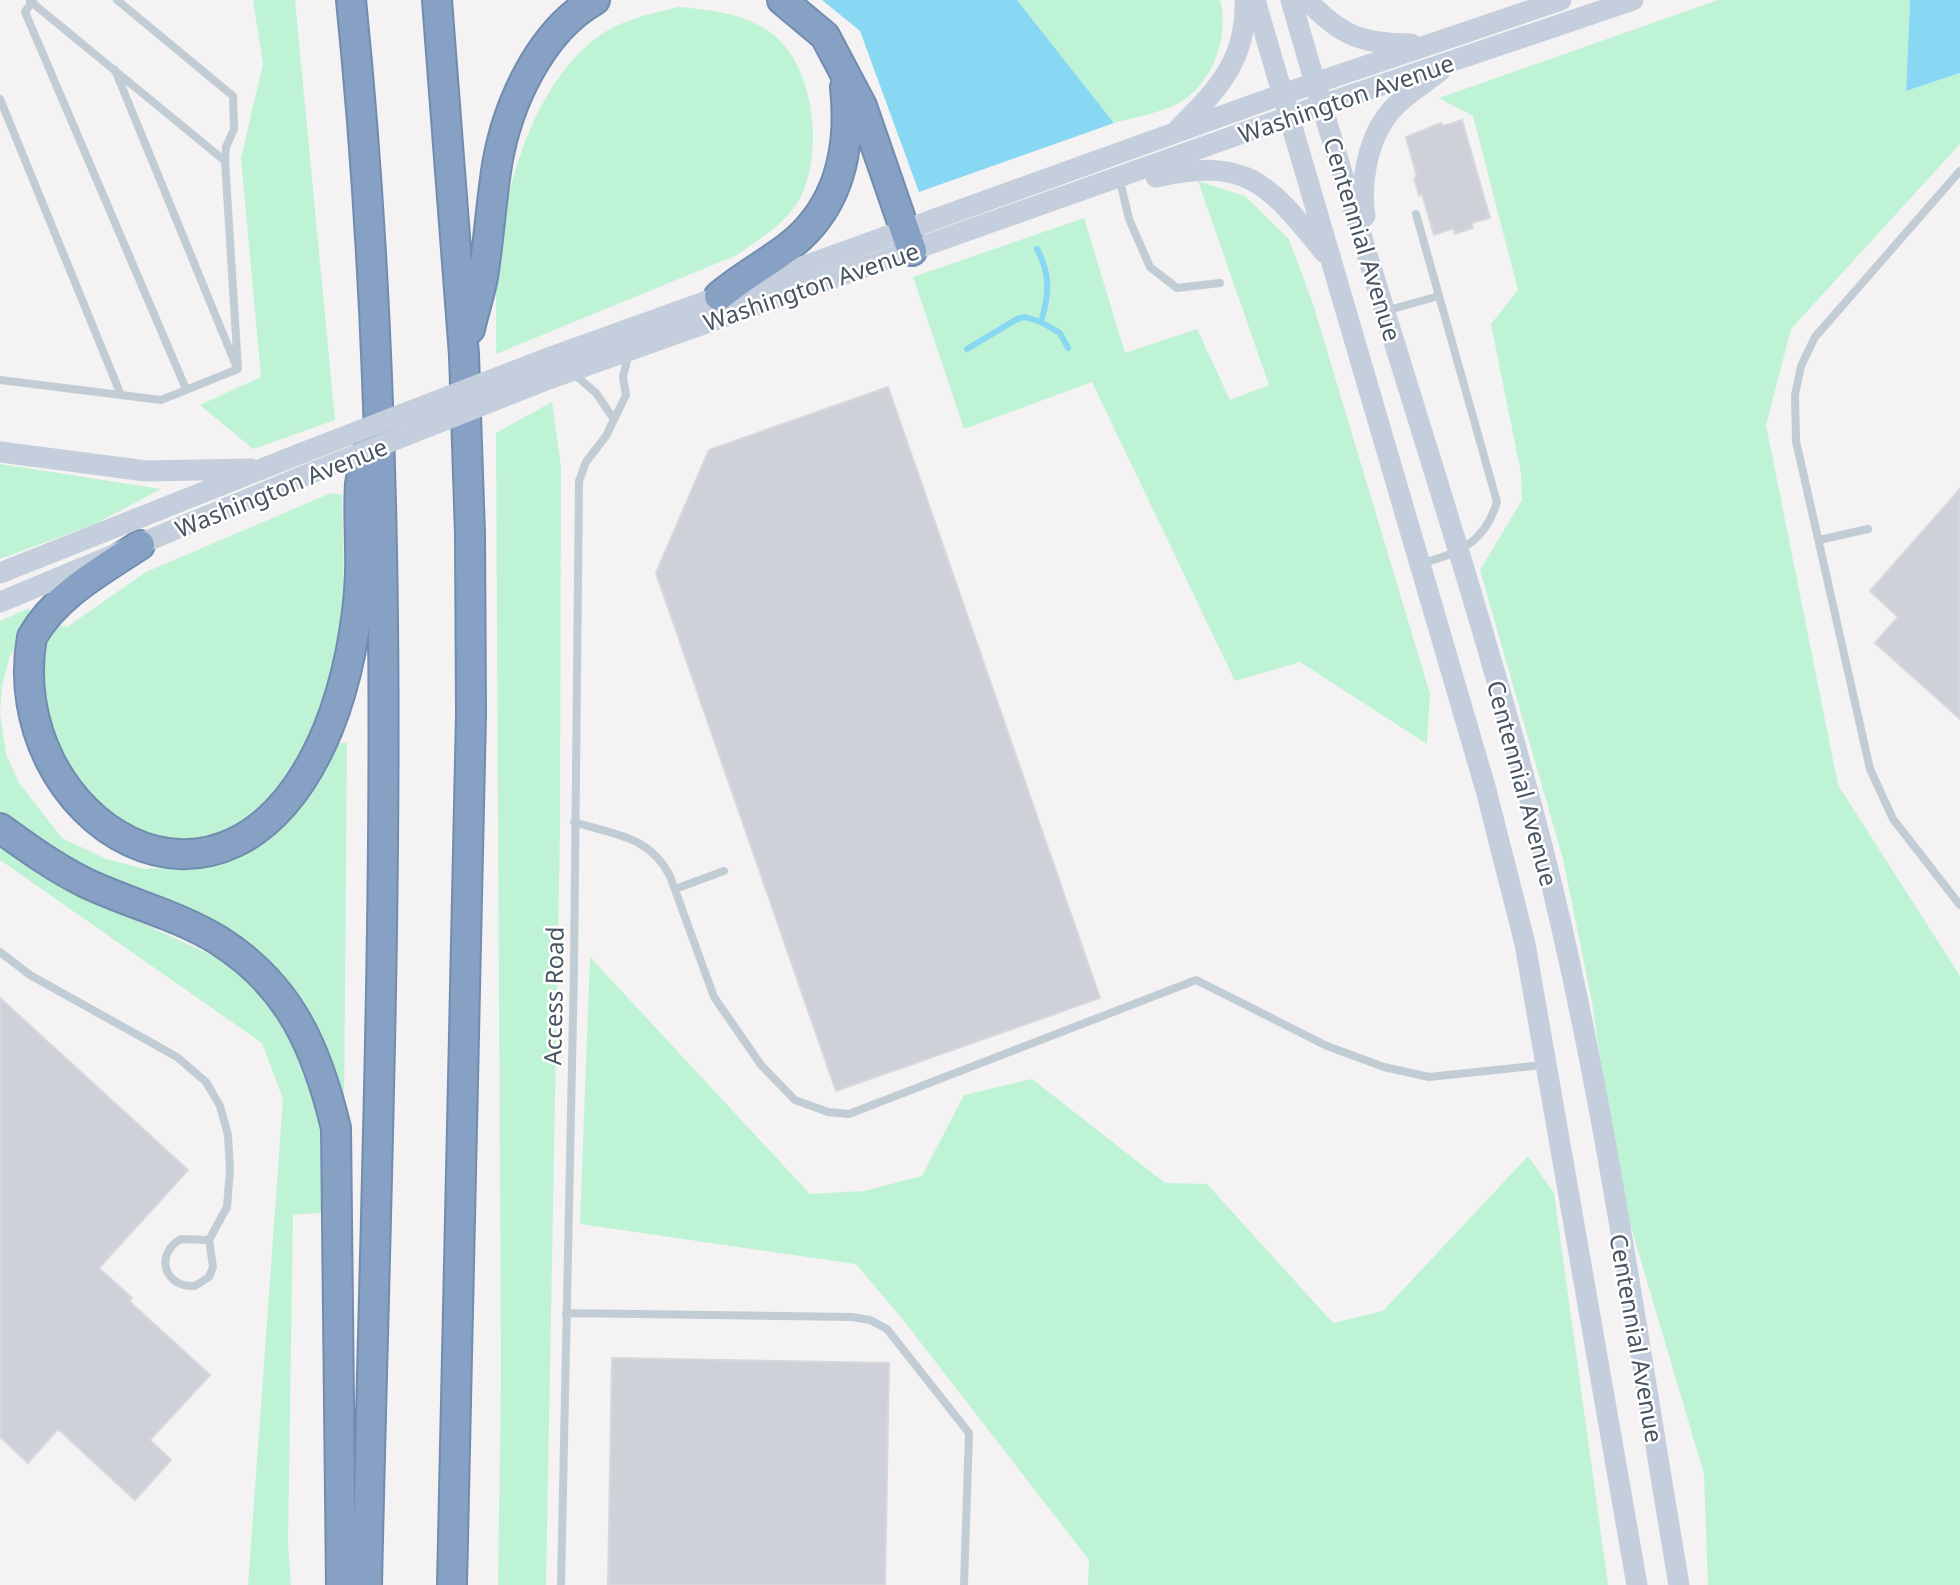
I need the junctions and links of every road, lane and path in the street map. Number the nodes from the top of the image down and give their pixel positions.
1 (117, 0) edge
2 (351, 0) edge
3 (437, 0) edge
4 (595, 0) edge
5 (782, 0) edge
6 (1245, 0) edge
7 (1255, 0) edge
8 (1291, 0) edge
9 (1307, 0) edge
10 (1561, 0) edge
11 (1633, 0) edge
12 (31, 1) edge
13 (1430, 44) junction
14 (1453, 61) junction
15 (115, 70) junction
16 (843, 70) junction
17 (1314, 83) junction
18 (1283, 94) junction
19 (0, 99) edge
20 (1322, 105) junction
21 (1289, 117) junction
22 (1174, 133) junction
23 (225, 161) junction
24 (1960, 172) edge
25 (1121, 185) junction
26 (1065, 198) junction
27 (1416, 214) dead end
28 (908, 240) junction
29 (1332, 261) junction
30 (1373, 274) junction
31 (1220, 283) dead end
32 (719, 296) junction
33 (1439, 296) junction
34 (1385, 311) junction
35 (629, 350) junction
36 (464, 355) junction
37 (238, 369) junction
38 (555, 369) junction
39 (0, 380) edge
40 (186, 390) junction
41 (121, 395) junction
42 (380, 405) junction
43 (614, 418) junction
44 (0, 452) edge
45 (267, 469) junction
46 (1868, 529) dead end
47 (1819, 540) junction
48 (140, 545) junction
49 (1458, 553) junction
50 (1420, 564) junction
51 (0, 573) edge
52 (0, 601) edge
53 (15, 739) dead end
54 (47, 802) dead end
55 (574, 822) junction
56 (0, 828) edge
57 (724, 871) dead end
58 (675, 889) junction
59 (1960, 905) edge
60 (0, 952) edge
61 (1547, 1065) junction
62 (209, 1240) junction
63 (566, 1313) junction
64 (341, 1585) edge
65 (367, 1585) edge
66 (452, 1585) edge
67 (561, 1585) edge
68 (964, 1585) edge
69 (1637, 1585) edge
70 (1679, 1585) edge

1 - 23 lane
2 - 42 highway
3 - 36 highway
4 - 36 highway
5 - 16 highway
6 - 22 main road
7 - 18 main road, Centennial Avenue
8 - 17 main road, Centennial Avenue
9 - 13 main road
10 - 13 main road, Washington Avenue
11 - 14 main road, Washington Avenue
12 - 15 lane
12 - 40 lane
13 - 17 main road, Washington Avenue
14 - 20 main road, Washington Avenue
14 - 30 main road
15 - 23 lane
15 - 37 lane
16 - 28 highway
16 - 32 highway
17 - 18 main road, Washington Avenue
17 - 20 main road, Centennial Avenue
18 - 21 main road, Centennial Avenue
18 - 22 main road, Washington Avenue
19 - 41 lane
20 - 21 main road, Washington Avenue
20 - 30 main road, Centennial Avenue
21 - 26 main road, Washington Avenue
21 - 29 main road, Centennial Avenue
22 - 28 main road, Washington Avenue
23 - 37 lane
24 - 47 lane
25 - 26 main road
25 - 29 main road
25 - 31 lane
26 - 28 main road, Washington Avenue
27 - 33 lane
28 - 32 main road, Washington Avenue
28 - 35 main road, Washington Avenue
29 - 50 main road, Centennial Avenue
30 - 34 main road, Centennial Avenue
32 - 38 main road, Washington Avenue
33 - 34 lane
33 - 49 lane
34 - 49 main road, Centennial Avenue
35 - 38 main road, Washington Avenue
35 - 43 lane, Access Road
36 - 66 highway
37 - 40 lane
38 - 43 lane
38 - 45 main road, Washington Avenue, bridge
38 - 48 main road, Washington Avenue, bridge
39 - 41 lane
40 - 41 lane
42 - 54 highway
42 - 65 highway
43 - 55 lane, Access Road
44 - 45 main road
45 - 51 main road, Washington Avenue
46 - 47 lane
47 - 59 lane
48 - 52 main road, Washington Avenue
48 - 53 highway
49 - 50 lane
49 - 70 main road, Centennial Avenue
50 - 61 main road, Centennial Avenue
55 - 58 lane
55 - 63 lane, Access Road
56 - 64 highway
57 - 58 lane
58 - 61 lane
60 - 62 lane
61 - 69 main road, Centennial Avenue
62 - 62 lane
63 - 67 lane, Access Road
63 - 68 lane

